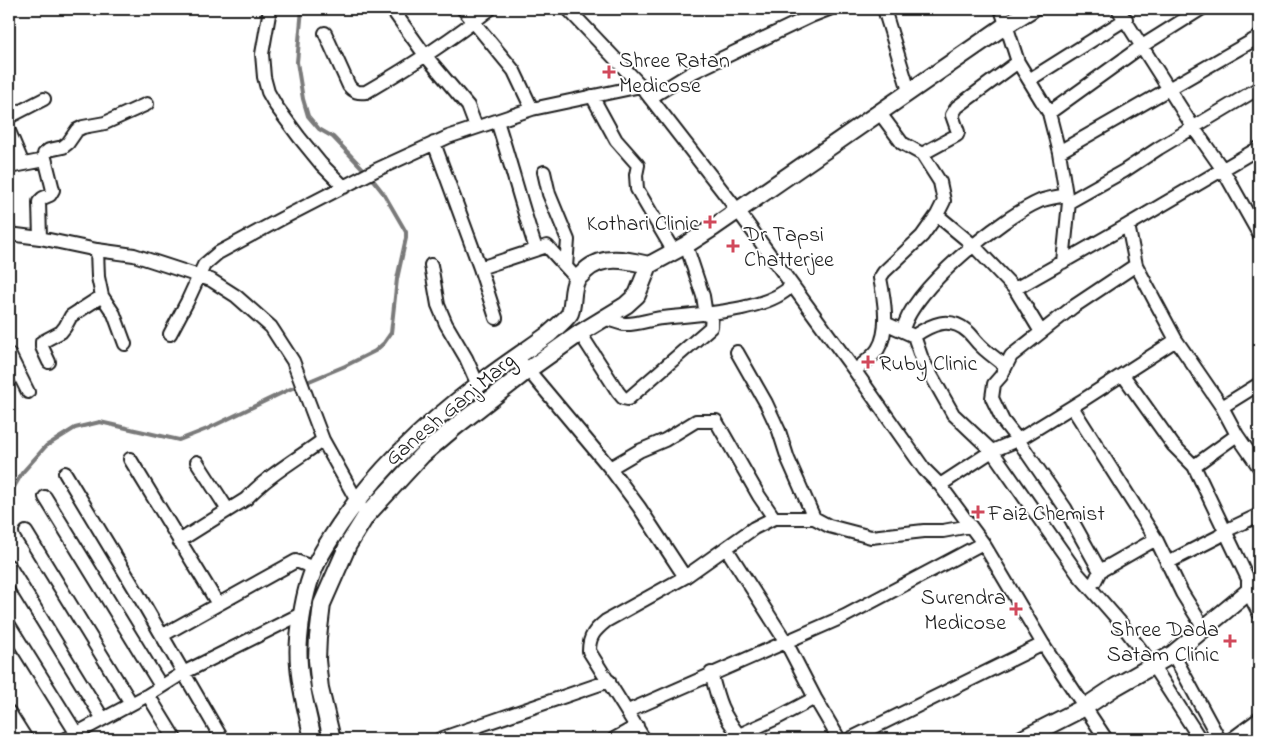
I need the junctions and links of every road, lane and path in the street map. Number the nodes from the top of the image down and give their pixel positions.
1 (270, 9) edge
2 (392, 9) edge
3 (463, 9) edge
4 (490, 9) edge
5 (568, 9) edge
6 (829, 9) edge
7 (884, 9) edge
8 (1002, 9) edge
9 (1032, 9) edge
10 (1201, 9) edge
11 (1122, 14) edge
12 (473, 22) junction
13 (1006, 25) junction
14 (325, 33) dead end
15 (1259, 37) edge
16 (1142, 46) junction
17 (425, 55) junction
18 (1018, 62) junction
19 (1029, 80) junction
20 (640, 86) junction
21 (1259, 88) edge
22 (1169, 89) junction
23 (909, 91) junction
24 (592, 96) junction
25 (650, 98) junction
26 (44, 99) dead end
27 (147, 104) dead end
28 (532, 109) junction
29 (879, 112) junction
30 (1049, 113) junction
31 (9, 117) edge
32 (496, 121) junction
33 (476, 127) junction
34 (1193, 127) junction
35 (9, 131) edge
36 (434, 143) junction
37 (1259, 148) edge
38 (1059, 152) junction
39 (922, 154) junction
40 (45, 160) junction
41 (22, 164) junction
42 (9, 167) edge
43 (1223, 170) junction
44 (544, 172) dead end
45 (347, 185) junction
46 (1067, 199) junction
47 (738, 211) junction
48 (937, 215) junction
49 (1128, 224) junction
50 (1258, 230) edge
51 (9, 234) edge
52 (40, 238) junction
53 (973, 245) junction
54 (680, 248) junction
55 (536, 249) junction
56 (97, 250) junction
57 (1063, 262) junction
58 (431, 264) dead end
59 (649, 265) junction
60 (1136, 265) junction
61 (480, 268) junction
62 (572, 273) junction
63 (200, 276) junction
64 (791, 286) junction
65 (1015, 289) junction
66 (102, 296) junction
67 (709, 314) junction
68 (496, 318) dead end
69 (606, 319) junction
70 (885, 323) junction
71 (1041, 332) junction
72 (580, 333) junction
73 (908, 333) junction
74 (170, 334) dead end
75 (1176, 340) junction
76 (125, 344) dead end
77 (737, 352) dead end
78 (9, 354) edge
79 (516, 357) junction
80 (49, 362) dead end
81 (1004, 366) junction
82 (528, 370) junction
83 (855, 371) junction
84 (1122, 375) junction
85 (1259, 384) edge
86 (478, 385) junction
87 (28, 392) dead end
88 (1072, 407) junction
89 (1222, 407) junction
90 (1237, 435) junction
91 (323, 440) junction
92 (1018, 440) junction
93 (992, 451) junction
94 (130, 459) dead end
95 (197, 462) dead end
96 (1194, 466) junction
97 (1259, 467) edge
98 (610, 468) junction
99 (65, 473) dead end
100 (940, 485) junction
101 (45, 497) dead end
102 (356, 500) junction
103 (228, 510) junction
104 (1259, 515) edge
105 (366, 516) junction
106 (774, 518) junction
107 (814, 518) junction
108 (970, 526) junction
109 (1225, 531) junction
110 (26, 532) dead end
111 (1156, 539) junction
112 (179, 541) junction
113 (983, 543) junction
114 (726, 548) junction
115 (1168, 563) junction
116 (9, 566) edge
117 (314, 568) junction
118 (1100, 571) junction
119 (685, 577) junction
120 (1089, 586) junction
121 (1254, 587) edge
122 (218, 604) junction
123 (303, 613) junction
124 (1259, 613) edge
125 (9, 625) edge
126 (1205, 630) junction
127 (163, 635) junction
128 (786, 642) junction
129 (1043, 644) junction
130 (1174, 654) junction
131 (1153, 666) junction
132 (184, 673) junction
133 (712, 673) junction
134 (609, 681) junction
135 (161, 686) junction
136 (148, 695) junction
137 (815, 698) junction
138 (131, 703) junction
139 (1084, 707) junction
140 (628, 711) junction
141 (9, 712) edge
142 (104, 718) junction
143 (1259, 719) edge
144 (637, 726) junction
145 (74, 737) edge
146 (740, 737) edge
147 (26, 739) edge
148 (173, 739) edge
149 (222, 739) edge
150 (314, 739) edge
151 (332, 739) edge
152 (440, 739) edge
153 (614, 739) edge
154 (644, 739) edge
155 (839, 739) edge
156 (850, 739) edge
157 (1022, 739) edge
158 (1106, 739) edge
159 (1200, 739) edge
160 (1219, 739) edge
161 (1232, 739) edge

1 - 45 street
2 - 17 street
3 - 12 street
4 - 12 street
5 - 20 street
6 - 25 street
7 - 23 street
8 - 13 street
9 - 13 main road
10 - 16 street
11 - 16 street
11 - 19 street
12 - 17 street
12 - 28 street
13 - 18 street
13 - 23 main road
14 - 17 street
15 - 22 street
16 - 22 street
16 - 30 street
17 - 33 street
18 - 19 street
18 - 39 street
19 - 30 street
20 - 24 street
20 - 25 street
21 - 34 street
22 - 34 street
22 - 38 street
23 - 29 main road
24 - 28 street
24 - 54 street
25 - 47 street
26 - 31 street
27 - 40 street
28 - 32 street
29 - 39 street
29 - 47 main road
30 - 38 street
32 - 33 street
32 - 55 street
33 - 36 street
34 - 43 street
34 - 46 street
35 - 41 street
36 - 45 street
36 - 61 street
37 - 43 street
38 - 46 street
39 - 48 street
40 - 41 street
40 - 52 street
41 - 42 street
43 - 49 street
43 - 50 street
44 - 62 street
45 - 63 street
46 - 53 street
46 - 57 street
47 - 54 main road
47 - 64 street
48 - 53 street
48 - 70 street
49 - 57 street
49 - 60 street
51 - 52 street
52 - 56 street
53 - 65 street
53 - 73 street
54 - 59 main road
54 - 67 street
55 - 61 street
55 - 62 street
56 - 63 street
56 - 66 street
57 - 65 street
58 - 86 street
59 - 62 main road
59 - 69 main road, Ganesh Ganj Marg
60 - 71 street
60 - 75 street
61 - 68 street
62 - 79 main road
63 - 74 street
63 - 91 street
64 - 67 street
64 - 83 street
65 - 71 street
66 - 76 street
66 - 80 street
67 - 69 street
67 - 72 street
69 - 72 main road, Ganesh Ganj Marg
70 - 73 street
70 - 83 street
71 - 81 street
72 - 82 main road, Ganesh Ganj Marg
73 - 81 street
73 - 93 street
75 - 84 street
75 - 89 street
77 - 107 street
78 - 87 street
79 - 82 street
79 - 86 main road
81 - 92 street
82 - 98 street
82 - 105 main road, Ganesh Ganj Marg
83 - 100 street
84 - 88 street
84 - 96 street
85 - 89 street
86 - 102 main road
88 - 92 street
88 - 111 street
89 - 90 street
90 - 96 street
90 - 97 street
91 - 102 street
91 - 103 street
92 - 93 street
92 - 118 street
93 - 100 street
93 - 120 street
94 - 112 street
95 - 103 street
96 - 109 street
98 - 106 street
98 - 119 street
99 - 127 street
100 - 108 street
101 - 135 street
102 - 105 street
102 - 117 main road
103 - 112 street
104 - 109 street
105 - 151 main road, Ganesh Ganj Marg
106 - 107 street
106 - 114 street
107 - 108 street
108 - 113 street
109 - 115 street
109 - 121 street
110 - 138 street
111 - 115 street
111 - 118 street
112 - 122 street
113 - 128 street
113 - 129 street
114 - 119 street
114 - 128 street
115 - 126 street
116 - 142 street
117 - 122 street
117 - 123 main road
118 - 120 street
119 - 134 street
120 - 131 street
121 - 124 street
121 - 126 main road
122 - 127 street
123 - 132 street
123 - 150 main road
125 - 145 street
126 - 130 main road
127 - 132 street
128 - 133 street
128 - 137 street
129 - 139 street
129 - 156 street
130 - 131 main road
130 - 160 street
131 - 139 main road
131 - 159 street
132 - 135 street
132 - 149 street
133 - 140 street
133 - 146 street
134 - 140 street
134 - 152 street
135 - 136 street
136 - 138 street
136 - 148 street
137 - 146 street
137 - 155 street
138 - 142 street
139 - 157 main road
139 - 158 street
140 - 144 street
141 - 147 street
142 - 145 street
143 - 161 street
144 - 153 street
144 - 154 street

